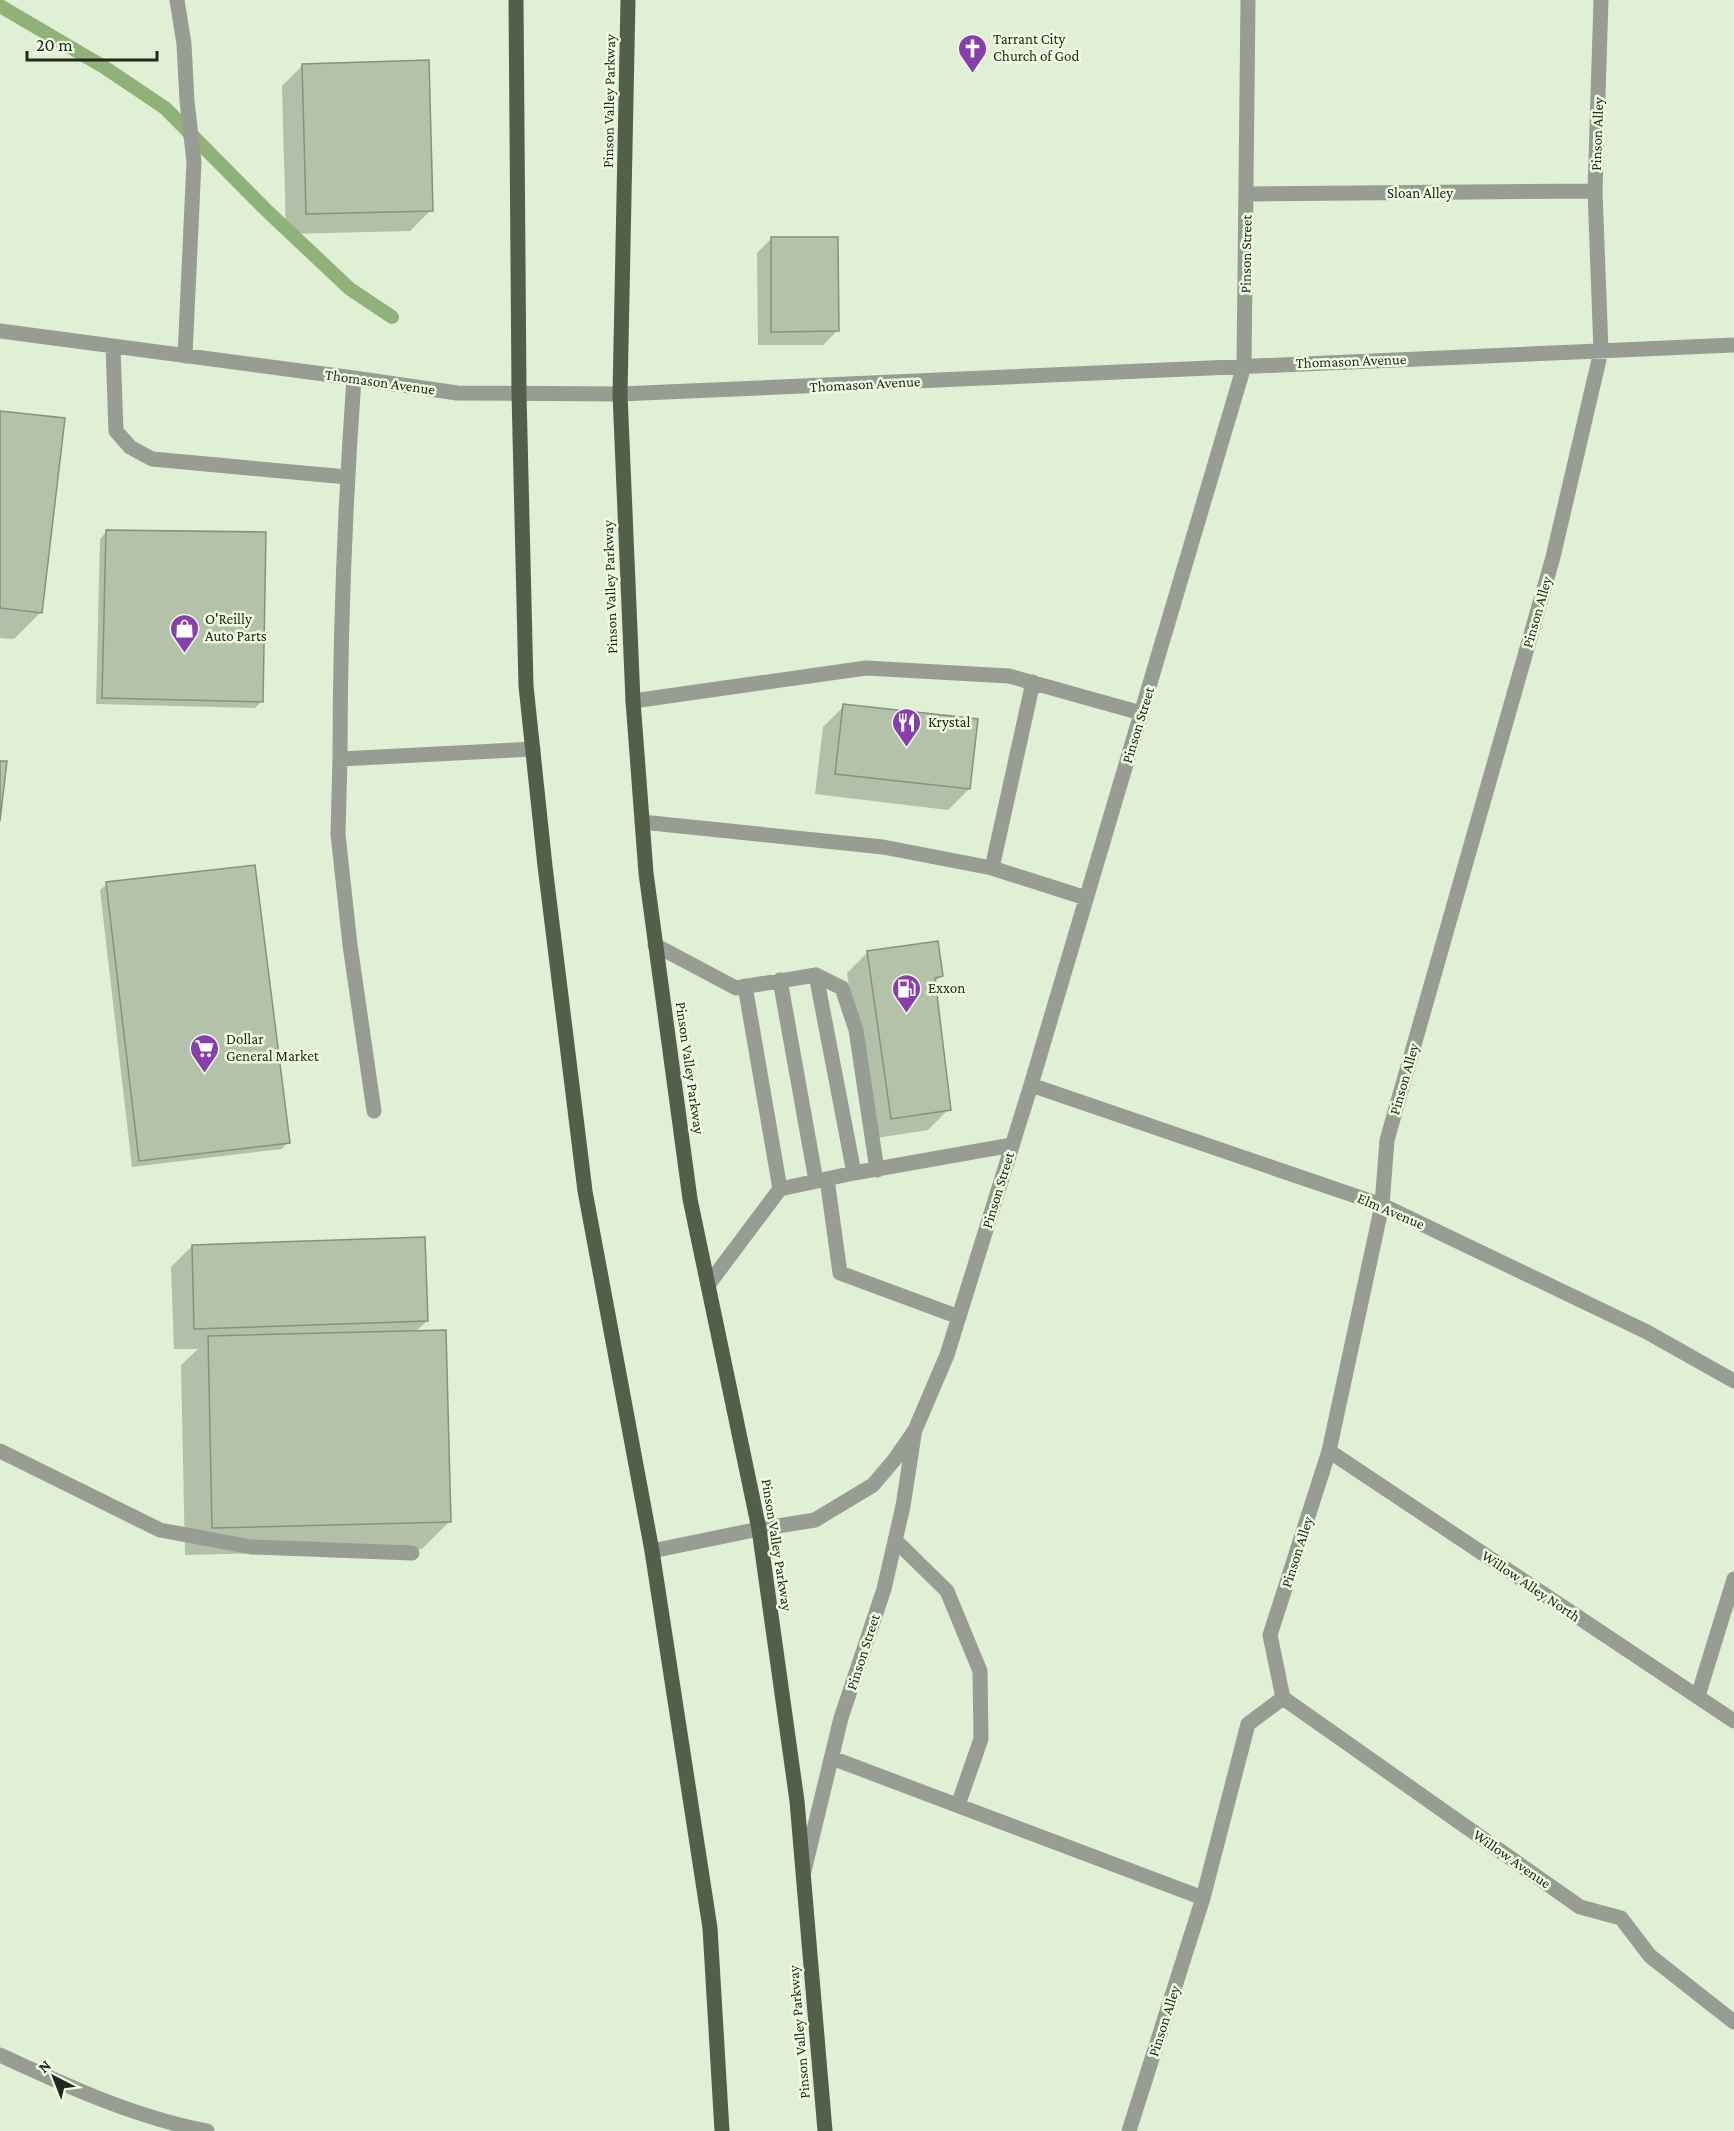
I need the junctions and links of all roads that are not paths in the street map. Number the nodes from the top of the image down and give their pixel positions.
1 (177, 0) edge
2 (516, 0) edge
3 (628, 0) edge
4 (1248, 0) edge
5 (1601, 0) edge
6 (1594, 192) junction
7 (1246, 194) junction
8 (0, 331) edge
9 (1734, 345) edge
10 (113, 347) junction
11 (1601, 351) junction
12 (185, 356) junction
13 (1244, 366) junction
14 (354, 378) junction
15 (519, 393) junction
16 (620, 394) junction
17 (346, 477) junction
18 (1033, 682) junction
19 (633, 701) junction
20 (1141, 713) junction
21 (533, 749) junction
22 (340, 759) junction
23 (642, 822) junction
24 (992, 868) junction
25 (1086, 898) junction
26 (655, 945) junction
27 (816, 975) junction
28 (780, 980) junction
29 (745, 986) junction
30 (1031, 1085) junction
31 (374, 1111) dead end
32 (1012, 1145) junction
33 (877, 1170) junction
34 (854, 1173) junction
35 (821, 1180) junction
36 (780, 1189) junction
37 (1382, 1205) junction
38 (708, 1285) junction
39 (959, 1317) junction
40 (1734, 1381) edge
41 (915, 1430) junction
42 (0, 1451) edge
43 (1329, 1451) junction
44 (759, 1529) junction
45 (895, 1540) junction
46 (652, 1551) junction
47 (412, 1553) dead end
48 (1734, 1579) edge
49 (1698, 1696) junction
50 (1283, 1698) junction
51 (1734, 1721) edge
52 (832, 1758) junction
53 (958, 1805) junction
54 (803, 1874) junction
55 (1203, 1898) junction
56 (1734, 2022) edge
57 (0, 2055) edge
58 (207, 2131) edge
59 (722, 2131) edge
60 (825, 2131) edge
61 (1129, 2131) edge

1 - 12 street
2 - 15 main road
3 - 16 main road, Pinson Valley Parkway
4 - 7 street, Pinson Street
5 - 6 street, Pinson Alley
6 - 7 street, Sloan Alley
6 - 11 street, Pinson Alley
7 - 13 street, Pinson Street
8 - 10 street, Thomason Avenue
9 - 11 street, Thomason Avenue
10 - 12 street, Thomason Avenue
10 - 17 street
11 - 13 street, Thomason Avenue
11 - 37 street, Pinson Alley
12 - 14 street, Thomason Avenue
13 - 16 street, Thomason Avenue
13 - 20 street, Pinson Street
14 - 15 street, Thomason Avenue
14 - 17 street
15 - 16 street, Thomason Avenue
15 - 21 main road
16 - 19 main road, Pinson Valley Parkway
17 - 22 street
18 - 19 street
18 - 20 street
18 - 24 street
19 - 23 main road, Pinson Valley Parkway
20 - 25 street, Pinson Street
21 - 22 street
21 - 46 main road
22 - 31 street
23 - 24 street
23 - 26 main road, Pinson Valley Parkway
24 - 25 street
25 - 30 street, Pinson Street
26 - 29 street
26 - 38 main road, Pinson Valley Parkway
27 - 28 street
27 - 33 street
27 - 34 street
28 - 29 street
28 - 35 street
29 - 36 street
30 - 32 street, Pinson Street
30 - 37 street, Elm Avenue
32 - 33 street
32 - 39 street, Pinson Street
33 - 34 street
34 - 35 street
35 - 36 street
35 - 39 street
36 - 38 street
37 - 40 street, Elm Avenue
37 - 43 street, Pinson Alley
38 - 44 main road, Pinson Valley Parkway
39 - 41 street, Pinson Street
41 - 44 street, Pinson Street
41 - 45 street, Pinson Street
42 - 47 street
43 - 49 street, Willow Alley North
43 - 50 street, Pinson Alley
44 - 46 street, Pinson Street
44 - 54 main road, Pinson Valley Parkway
45 - 52 street, Pinson Street
45 - 53 street
46 - 59 main road
48 - 49 street
49 - 51 street, Willow Alley North
50 - 55 street, Pinson Alley
50 - 56 street, Willow Avenue
52 - 53 street
52 - 54 street, Pinson Street
53 - 55 street
54 - 60 main road, Pinson Valley Parkway
55 - 61 street, Pinson Alley
57 - 58 street

